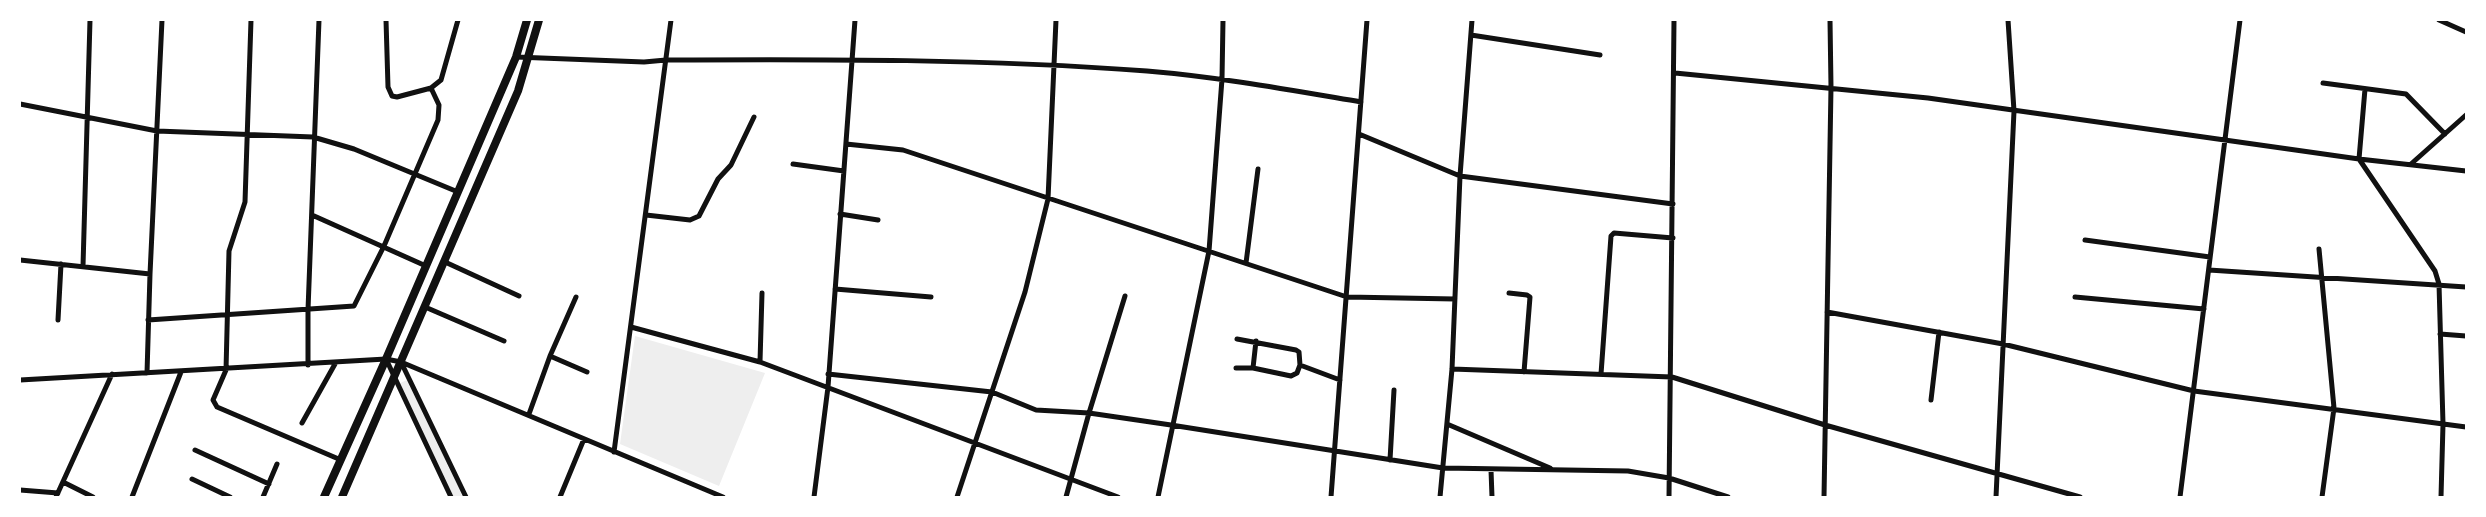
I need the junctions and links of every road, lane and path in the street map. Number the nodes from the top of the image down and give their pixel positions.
1 (90, 20) edge
2 (162, 20) edge
3 (251, 20) edge
4 (319, 20) edge
5 (386, 20) edge
6 (458, 20) edge
7 (527, 20) edge
8 (539, 20) edge
9 (671, 20) edge
10 (855, 20) edge
11 (1056, 20) edge
12 (1222, 20) edge
13 (1366, 20) edge
14 (1472, 20) edge
15 (1674, 20) edge
16 (1830, 20) edge
17 (2008, 20) edge
18 (2240, 20) edge
19 (2439, 20) edge
20 (2466, 32) edge
21 (1471, 35) junction
22 (1600, 55) dead end
23 (516, 58) junction
24 (528, 58) junction
25 (852, 58) junction
26 (666, 60) junction
27 (1054, 65) junction
28 (1675, 73) junction
29 (1222, 79) junction
30 (2323, 83) dead end
31 (1831, 87) junction
32 (431, 88) junction
33 (2365, 88) junction
34 (1361, 102) junction
35 (20, 104) edge
36 (2014, 111) junction
37 (2466, 116) edge
38 (87, 117) junction
39 (754, 117) dead end
40 (157, 131) junction
41 (248, 134) junction
42 (1359, 134) junction
43 (2445, 134) junction
44 (314, 137) junction
45 (2224, 139) junction
46 (846, 144) junction
47 (2359, 159) junction
48 (793, 164) dead end
49 (2410, 164) junction
50 (1258, 170) dead end
51 (844, 171) junction
52 (2466, 171) edge
53 (416, 173) junction
54 (1460, 176) junction
55 (458, 192) junction
56 (1048, 199) junction
57 (1673, 204) junction
58 (840, 214) junction
59 (312, 215) junction
60 (646, 215) junction
61 (878, 220) dead end
62 (1673, 238) junction
63 (2085, 240) dead end
64 (384, 246) junction
65 (2319, 249) dead end
66 (1208, 251) junction
67 (2210, 257) junction
68 (20, 260) edge
69 (445, 262) junction
70 (1246, 263) junction
71 (61, 264) junction
72 (83, 266) junction
73 (426, 266) junction
74 (2209, 270) junction
75 (150, 274) junction
76 (2323, 276) junction
77 (2439, 284) junction
78 (2466, 287) edge
79 (835, 289) junction
80 (762, 294) dead end
81 (1509, 294) dead end
82 (519, 296) dead end
83 (1125, 296) dead end
84 (1347, 296) junction
85 (576, 297) dead end
86 (931, 297) dead end
87 (2076, 297) dead end
88 (1455, 299) junction
89 (425, 307) junction
90 (2204, 309) junction
91 (308, 310) junction
92 (1827, 312) junction
93 (226, 314) junction
94 (58, 320) dead end
95 (148, 320) junction
96 (631, 327) junction
97 (1938, 332) junction
98 (2440, 334) junction
99 (2466, 336) edge
100 (1237, 339) dead end
101 (504, 341) dead end
102 (1256, 342) junction
103 (2003, 344) junction
104 (550, 356) junction
105 (386, 359) junction
106 (401, 362) junction
107 (760, 362) junction
108 (335, 364) junction
109 (308, 365) junction
110 (1300, 365) junction
111 (1236, 368) dead end
112 (1253, 368) junction
113 (1452, 369) junction
114 (226, 370) junction
115 (181, 372) junction
116 (587, 372) dead end
117 (1524, 372) junction
118 (147, 373) junction
119 (112, 374) junction
120 (828, 374) junction
121 (1601, 374) junction
122 (394, 377) junction
123 (1672, 377) junction
124 (20, 380) edge
125 (1340, 380) junction
126 (828, 387) junction
127 (1394, 390) dead end
128 (2194, 390) junction
129 (992, 392) junction
130 (1931, 400) dead end
131 (2334, 408) junction
132 (1088, 413) junction
133 (529, 414) junction
134 (302, 423) dead end
135 (1447, 424) junction
136 (2443, 424) junction
137 (1172, 425) junction
138 (1825, 425) junction
139 (2466, 427) edge
140 (584, 439) junction
141 (975, 442) junction
142 (195, 450) dead end
143 (1335, 451) junction
144 (614, 452) junction
145 (341, 460) junction
146 (1390, 460) junction
147 (277, 464) dead end
148 (1443, 468) junction
149 (1491, 470) junction
150 (1554, 470) junction
151 (1997, 474) junction
152 (1669, 478) junction
153 (192, 479) dead end
154 (1072, 479) junction
155 (63, 482) junction
156 (269, 484) junction
157 (20, 490) edge
158 (57, 495) edge
159 (93, 497) edge
160 (132, 497) edge
161 (230, 497) edge
162 (263, 497) edge
163 (324, 497) edge
164 (342, 497) edge
165 (451, 497) edge
166 (466, 497) edge
167 (560, 497) edge
168 (723, 497) edge
169 (814, 497) edge
170 (956, 497) edge
171 (1066, 497) edge
172 (1118, 497) edge
173 (1158, 497) edge
174 (1332, 497) edge
175 (1440, 497) edge
176 (1492, 497) edge
177 (1669, 497) edge
178 (1728, 497) edge
179 (1824, 497) edge
180 (1996, 497) edge
181 (2080, 497) edge
182 (2180, 497) edge
183 (2322, 497) edge
184 (2441, 497) edge

1 - 38 street
2 - 40 street
3 - 41 street
4 - 44 street
5 - 32 street
6 - 32 street
7 - 23 main road
8 - 24 main road
9 - 26 street
10 - 25 street
11 - 27 street
12 - 29 street
13 - 34 street
14 - 21 street
15 - 28 street
16 - 31 street
17 - 36 street
18 - 45 street
19 - 20 street
21 - 22 street
21 - 54 street
23 - 24 street
23 - 55 main road
24 - 26 street
24 - 69 main road
25 - 26 street
25 - 27 street
25 - 46 street
26 - 60 street
27 - 29 street
27 - 56 street
28 - 31 street
28 - 57 street
29 - 34 street
29 - 66 street
30 - 33 street
31 - 36 street
31 - 92 street
32 - 53 street
33 - 43 street
33 - 47 street
34 - 42 street
35 - 38 street
36 - 45 street
36 - 103 street
37 - 43 street
38 - 40 street
38 - 72 street
39 - 60 street
40 - 41 street
40 - 75 street
41 - 44 street
41 - 93 street
42 - 54 street
42 - 84 street
43 - 49 street
44 - 53 street
44 - 59 street
45 - 47 street
45 - 67 street
46 - 51 street
46 - 56 street
47 - 49 street
47 - 77 street
48 - 51 street
49 - 52 street
50 - 70 street
51 - 58 street
53 - 55 street
53 - 64 street
54 - 57 street
54 - 88 street
55 - 73 main road
56 - 66 street
56 - 129 street
57 - 62 street
58 - 61 street
58 - 79 street
59 - 64 street
59 - 91 street
60 - 96 street
62 - 121 street
62 - 123 street
63 - 67 street
64 - 73 street
64 - 91 street
65 - 76 street
66 - 70 street
66 - 137 street
67 - 74 street
68 - 71 street
69 - 82 street
69 - 89 main road
70 - 84 street
71 - 72 street
71 - 94 street
72 - 75 street
73 - 105 main road
74 - 76 street
74 - 90 street
75 - 95 street
76 - 77 street
76 - 131 street
77 - 78 street
77 - 98 street
79 - 86 street
79 - 120 street
80 - 107 street
81 - 117 street
83 - 132 street
84 - 88 street
84 - 125 street
85 - 104 street
87 - 90 street
88 - 113 street
89 - 101 street
89 - 106 main road
90 - 128 street
91 - 93 street
91 - 109 street
92 - 97 street
92 - 138 street
93 - 95 street
93 - 114 street
95 - 118 street
96 - 107 street
96 - 144 street
97 - 103 street
97 - 130 street
98 - 99 street
98 - 136 street
100 - 102 street
102 - 110 street
102 - 112 street
103 - 128 street
103 - 151 street
104 - 116 street
104 - 133 street
105 - 106 street
105 - 108 street
105 - 122 street
105 - 145 main road
106 - 122 main road
106 - 133 street
106 - 166 street
107 - 126 street
108 - 109 street
108 - 134 street
109 - 114 street
110 - 112 street
110 - 125 street
111 - 112 street
113 - 117 street
113 - 135 street
114 - 115 street
114 - 145 street
115 - 118 street
115 - 160 street
117 - 121 street
118 - 119 street
119 - 124 street
119 - 155 street
120 - 126 street
120 - 129 street
121 - 123 street
122 - 164 main road
122 - 165 street
123 - 138 street
123 - 152 street
125 - 143 street
126 - 141 street
126 - 169 street
127 - 146 street
128 - 131 street
128 - 182 street
129 - 132 street
129 - 141 street
131 - 136 street
131 - 183 street
132 - 137 street
132 - 154 street
133 - 140 street
135 - 148 street
135 - 150 street
136 - 139 street
136 - 184 street
137 - 143 street
137 - 173 street
138 - 151 street
138 - 179 street
140 - 144 street
140 - 167 street
141 - 154 street
141 - 170 street
142 - 156 street
143 - 146 street
143 - 174 street
144 - 168 street
145 - 163 main road
146 - 148 street
147 - 156 street
148 - 149 street
148 - 175 street
149 - 150 street
149 - 176 street
150 - 152 street
151 - 180 street
151 - 181 street
152 - 177 street
152 - 178 street
153 - 161 street
154 - 171 street
154 - 172 street
155 - 158 street
155 - 159 street
156 - 162 street
157 - 158 street

